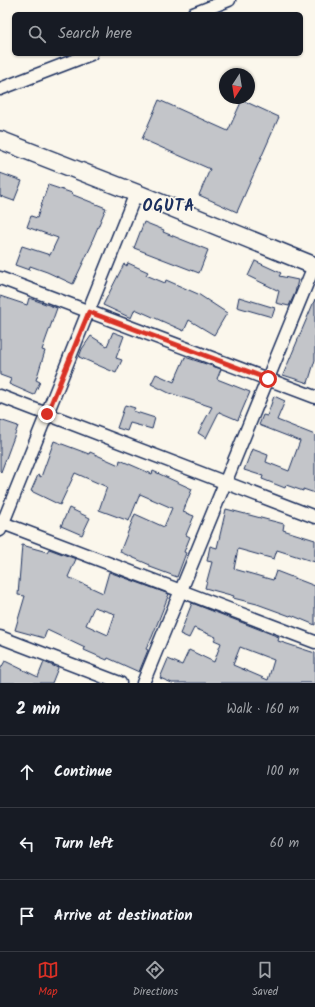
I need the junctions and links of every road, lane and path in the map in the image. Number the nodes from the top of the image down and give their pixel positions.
1 (229, 0) edge
2 (198, 12) edge
3 (86, 56) edge
4 (0, 89) edge
5 (0, 140) edge
6 (136, 193) junction
7 (314, 266) edge
8 (0, 278) edge
9 (89, 312) junction
10 (268, 379) junction
11 (0, 396) edge
12 (315, 397) edge
13 (47, 414) junction
14 (225, 483) junction
15 (315, 517) edge
16 (1, 525) edge
17 (181, 591) junction
18 (0, 637) edge
19 (315, 642) edge
20 (120, 683) edge
21 (143, 683) edge

1 - 2 street
3 - 4 street
5 - 6 street
6 - 7 street
6 - 9 street
7 - 10 street
8 - 9 street
9 - 10 street
9 - 13 street
10 - 12 street
10 - 14 street
11 - 13 street
13 - 14 street
13 - 16 street
14 - 15 street
14 - 17 street
16 - 17 street
17 - 19 street
17 - 21 street
18 - 20 street

